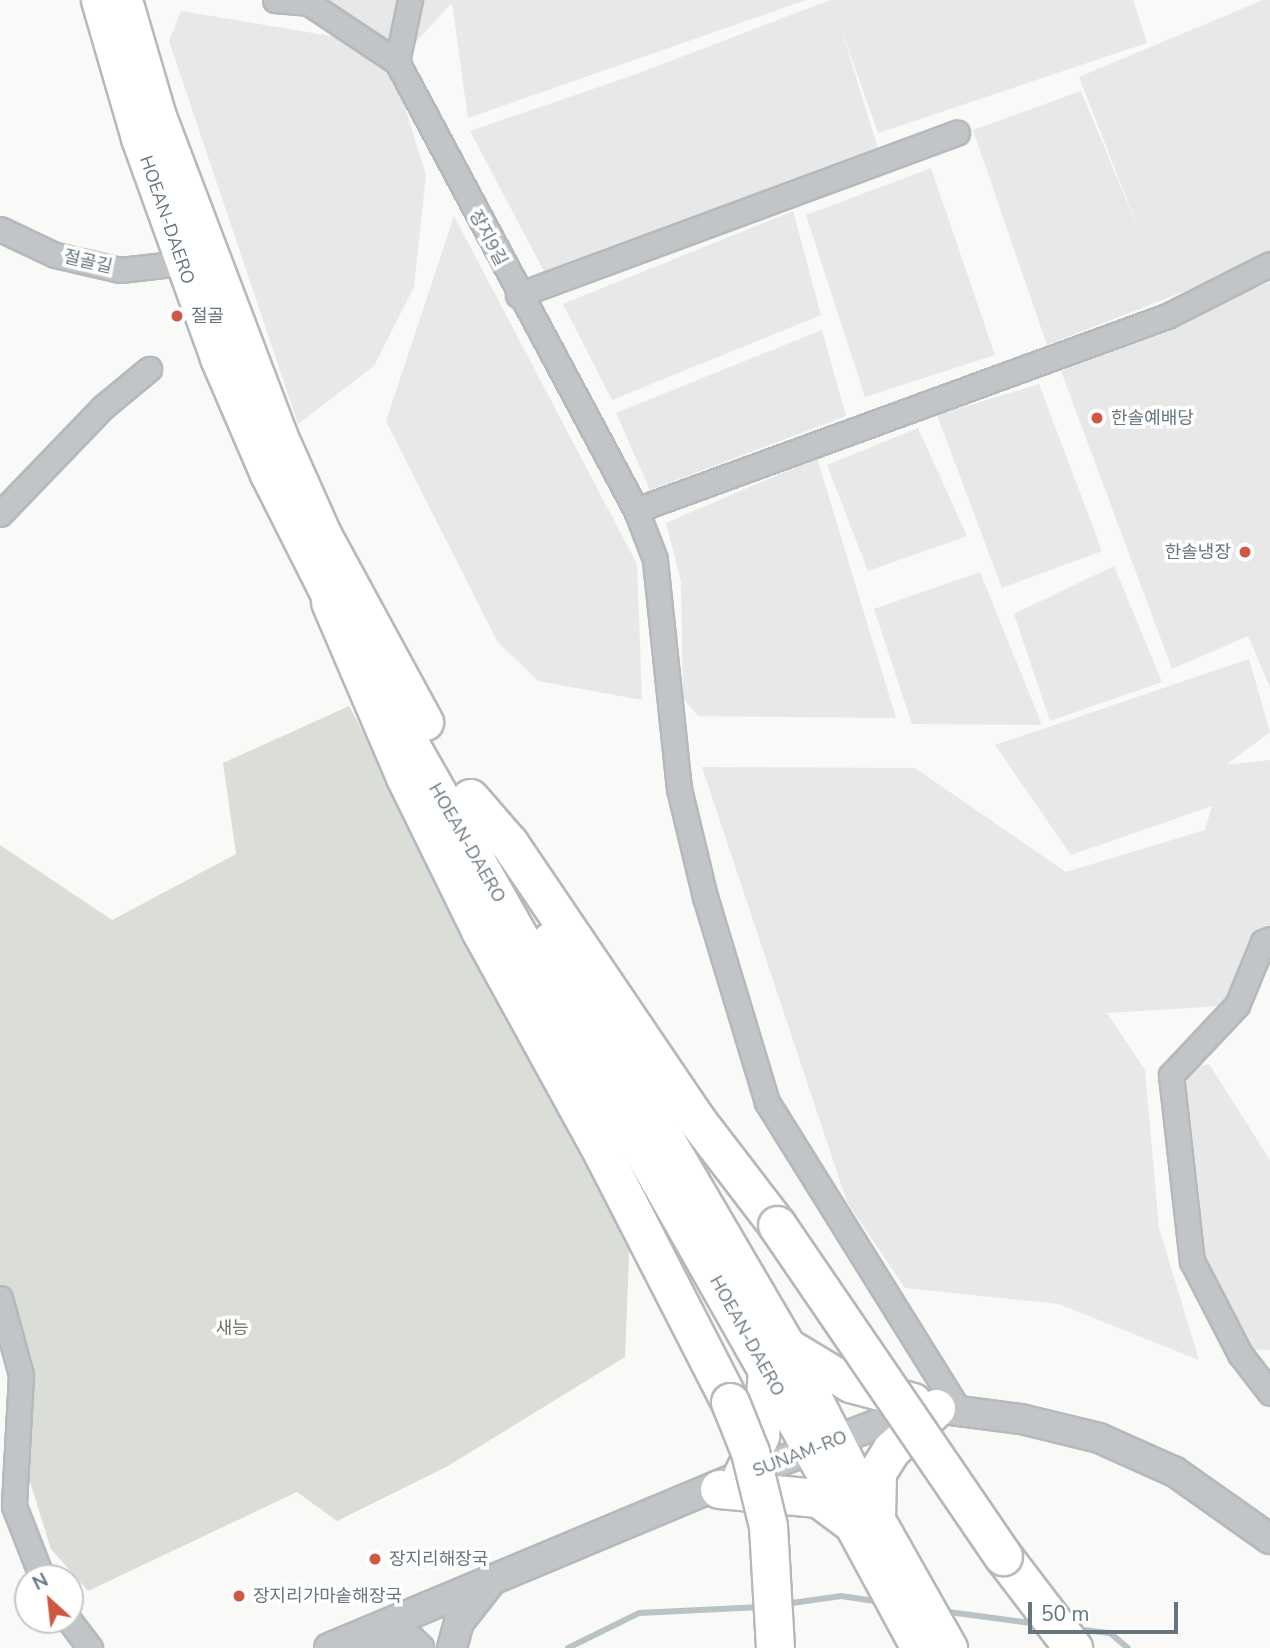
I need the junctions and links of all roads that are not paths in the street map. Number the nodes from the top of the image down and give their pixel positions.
1 (85, 0) edge
2 (99, 0) edge
3 (124, 0) edge
4 (275, 0) edge
5 (410, 0) edge
6 (307, 1) edge
7 (397, 62) junction
8 (957, 133) dead end
9 (138, 138) junction
10 (0, 229) edge
11 (181, 263) junction
12 (1270, 264) edge
13 (518, 295) junction
14 (149, 369) dead end
15 (636, 510) junction
16 (0, 513) edge
17 (330, 602) junction
18 (470, 798) junction
19 (1270, 920) edge
20 (1266, 940) edge
21 (0, 1297) edge
22 (777, 1357) junction
23 (1270, 1393) edge
24 (947, 1408) junction
25 (822, 1446) junction
26 (730, 1483) junction
27 (864, 1522) junction
28 (1270, 1539) edge
29 (1003, 1556) junction
30 (37, 1564) edge
31 (498, 1574) junction
32 (416, 1609) junction
33 (340, 1643) edge
34 (419, 1648) edge
35 (437, 1648) edge
36 (452, 1648) edge
37 (775, 1648) edge
38 (920, 1648) edge
39 (948, 1648) edge
40 (1060, 1648) edge
41 (1073, 1648) edge

1 - 9 main road
2 - 9 main road, HOEAN-DAERO
3 - 18 main road, HOEAN-DAERO
4 - 6 street
5 - 7 street
6 - 7 street, 장지9길
7 - 13 street, 장지9길
8 - 13 street
9 - 11 main road, HOEAN-DAERO
10 - 11 street, 절골길
11 - 17 main road, HOEAN-DAERO
12 - 15 street
13 - 15 street, 장지9길
14 - 16 street
15 - 24 street, 장지9길
17 - 22 main road, HOEAN-DAERO
17 - 37 highway, bridge
18 - 22 main road, HOEAN-DAERO
18 - 29 highway, bridge
19 - 20 street
20 - 23 street
21 - 30 street
22 - 24 main road
22 - 25 main road, HOEAN-DAERO
22 - 26 main road
24 - 25 street, SUNAM-RO
24 - 27 highway
24 - 28 street
25 - 26 street, SUNAM-RO
25 - 27 main road, HOEAN-DAERO
26 - 27 highway
26 - 31 street, SUNAM-RO
27 - 38 highway, HOEAN-DAERO
27 - 39 highway
29 - 40 highway
29 - 41 highway
31 - 32 street, SUNAM-RO
31 - 36 street
32 - 33 street, SUNAM-RO
32 - 35 street
33 - 34 street

